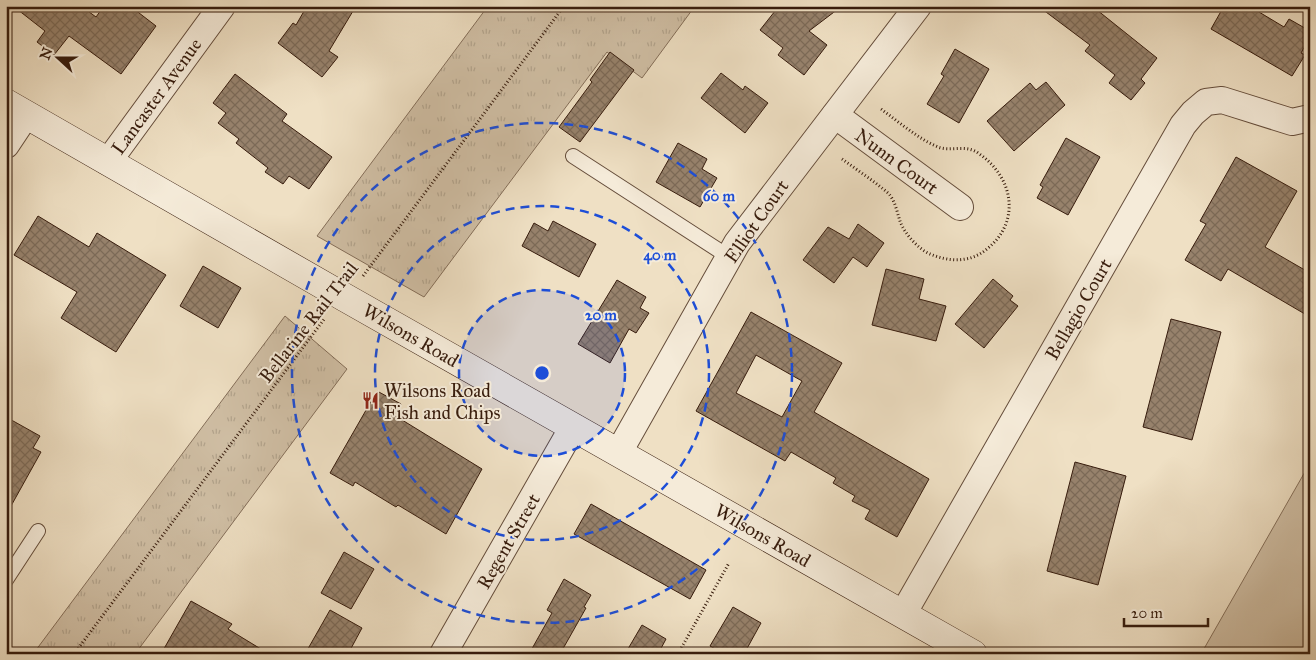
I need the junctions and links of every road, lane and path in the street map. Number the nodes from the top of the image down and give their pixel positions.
1 (222, 6) edge
2 (564, 6) edge
3 (918, 6) edge
4 (16, 109) edge
5 (835, 115) junction
6 (1310, 118) edge
7 (6, 145) edge
8 (574, 156) dead end
9 (108, 162) junction
10 (960, 207) dead end
11 (729, 257) junction
12 (344, 297) junction
13 (573, 427) junction
14 (619, 452) junction
15 (38, 531) dead end
16 (729, 563) dead end
17 (6, 580) edge
18 (903, 614) junction
19 (74, 654) edge
20 (443, 654) edge
21 (678, 654) edge
22 (973, 654) edge

1 - 9 street, Lancaster Avenue
2 - 12 path, Bellarine Rail Trail
3 - 5 street, Elliot Court
4 - 7 street
4 - 9 street, Wilsons Road
5 - 10 street, Nunn Court
5 - 11 street, Elliot Court
6 - 18 street, Bellagio Court
8 - 11 lane
9 - 12 street, Wilsons Road
11 - 14 street, Elliot Court
12 - 13 street, Wilsons Road
12 - 19 path, Bellarine Rail Trail
13 - 14 street, Wilsons Road
13 - 20 street, Regent Street
14 - 18 street, Wilsons Road
15 - 17 lane
16 - 21 path
18 - 22 street, Wilsons Road

